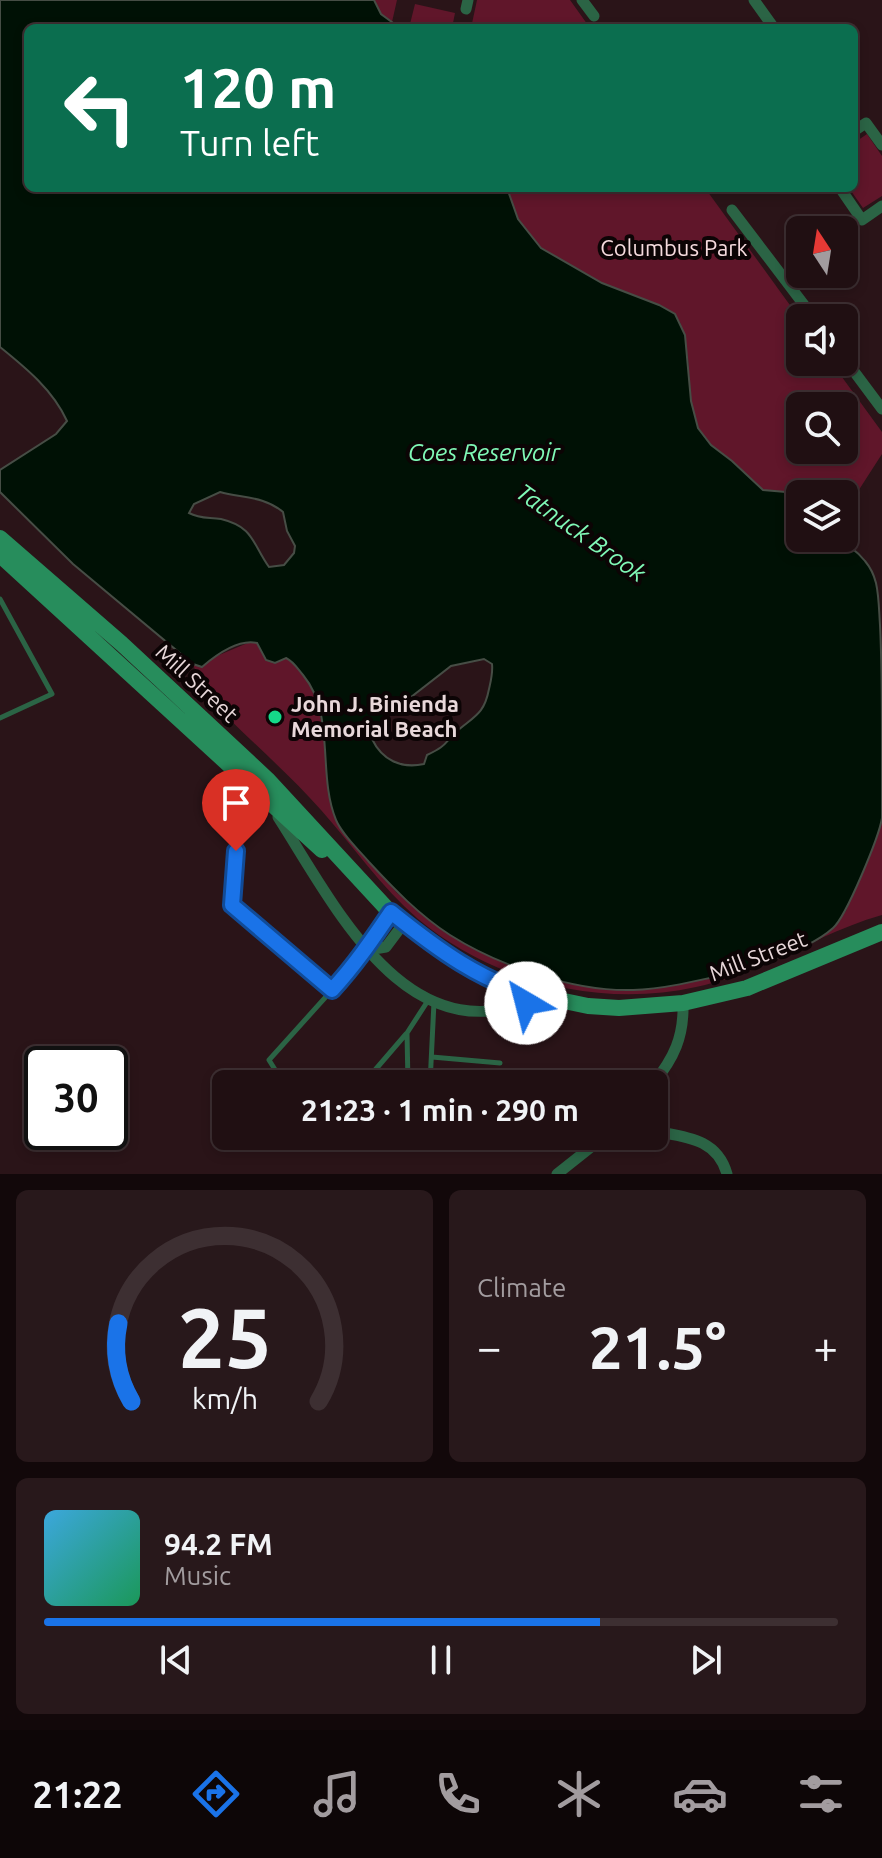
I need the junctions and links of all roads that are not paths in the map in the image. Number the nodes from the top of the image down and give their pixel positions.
1 (582, 0) edge
2 (754, 0) edge
3 (594, 16) dead end
4 (771, 24) edge
5 (858, 128) edge
6 (882, 145) edge
7 (843, 192) edge
8 (882, 206) edge
9 (732, 210) dead end
10 (803, 304) edge
11 (857, 376) edge
12 (882, 409) edge
13 (0, 538) edge
14 (0, 555) edge
15 (0, 599) edge
16 (0, 718) edge
17 (253, 786) junction
18 (266, 797) junction
19 (352, 873) junction
20 (398, 917) junction
21 (882, 932) edge
22 (368, 950) junction
23 (332, 990) junction
24 (539, 997) junction
25 (432, 1001) junction
26 (683, 1003) junction
27 (509, 1009) junction
28 (407, 1033) junction
29 (510, 1033) dead end
30 (432, 1057) junction
31 (500, 1063) dead end
32 (275, 1070) edge
33 (375, 1070) edge
34 (408, 1070) edge
35 (431, 1070) edge
36 (665, 1070) edge
37 (668, 1135) edge
38 (588, 1150) edge
39 (559, 1173) edge
40 (727, 1174) edge

1 - 3 street
2 - 4 street
5 - 6 street
7 - 8 street
9 - 10 street
11 - 12 street
13 - 19 main road, Mill Street
14 - 17 main road, Mill Street
15 - 16 lane
17 - 18 main road, Mill Street
17 - 23 lane
18 - 19 main road, Mill Street
18 - 22 street
19 - 20 main road, Mill Street
20 - 22 street
20 - 22 street
20 - 24 main road, Mill Street
21 - 26 main road, Mill Street
22 - 23 lane
22 - 25 street
23 - 32 lane
24 - 26 main road, Mill Street
24 - 27 street
25 - 27 street
25 - 28 lane
25 - 30 lane
26 - 36 street
27 - 29 lane
28 - 33 lane
28 - 34 lane
30 - 31 lane
30 - 35 lane
37 - 40 street
38 - 39 street

